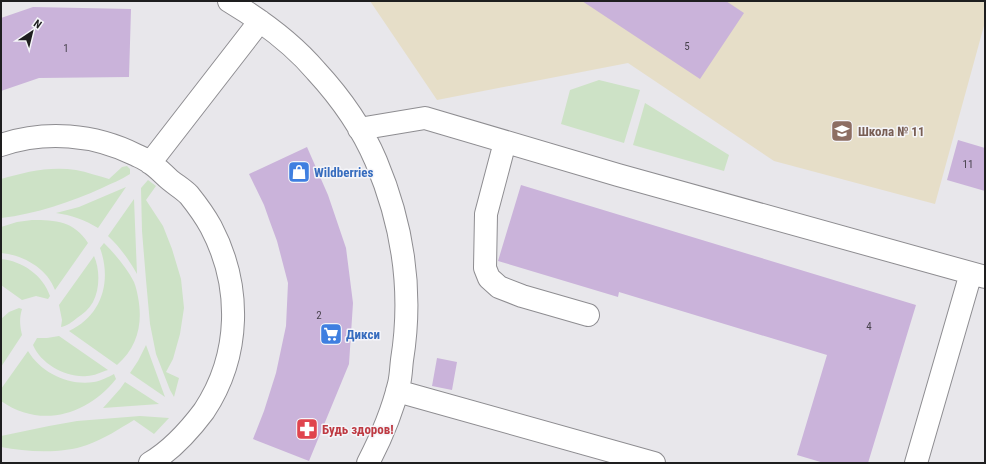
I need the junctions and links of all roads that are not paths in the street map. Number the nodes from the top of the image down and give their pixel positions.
1 (229, 1) edge
2 (260, 21) junction
3 (359, 129) junction
4 (505, 142) junction
5 (1, 145) edge
6 (150, 163) junction
7 (978, 275) edge
8 (588, 315) dead end
9 (397, 391) junction
10 (150, 463) edge
11 (368, 463) edge
12 (654, 463) edge
13 (916, 463) edge

1 - 2 street
2 - 3 street
2 - 6 street
3 - 4 street
3 - 9 street
4 - 7 street
4 - 8 street
5 - 6 street
6 - 10 street
7 - 13 street
9 - 11 street
9 - 12 street

